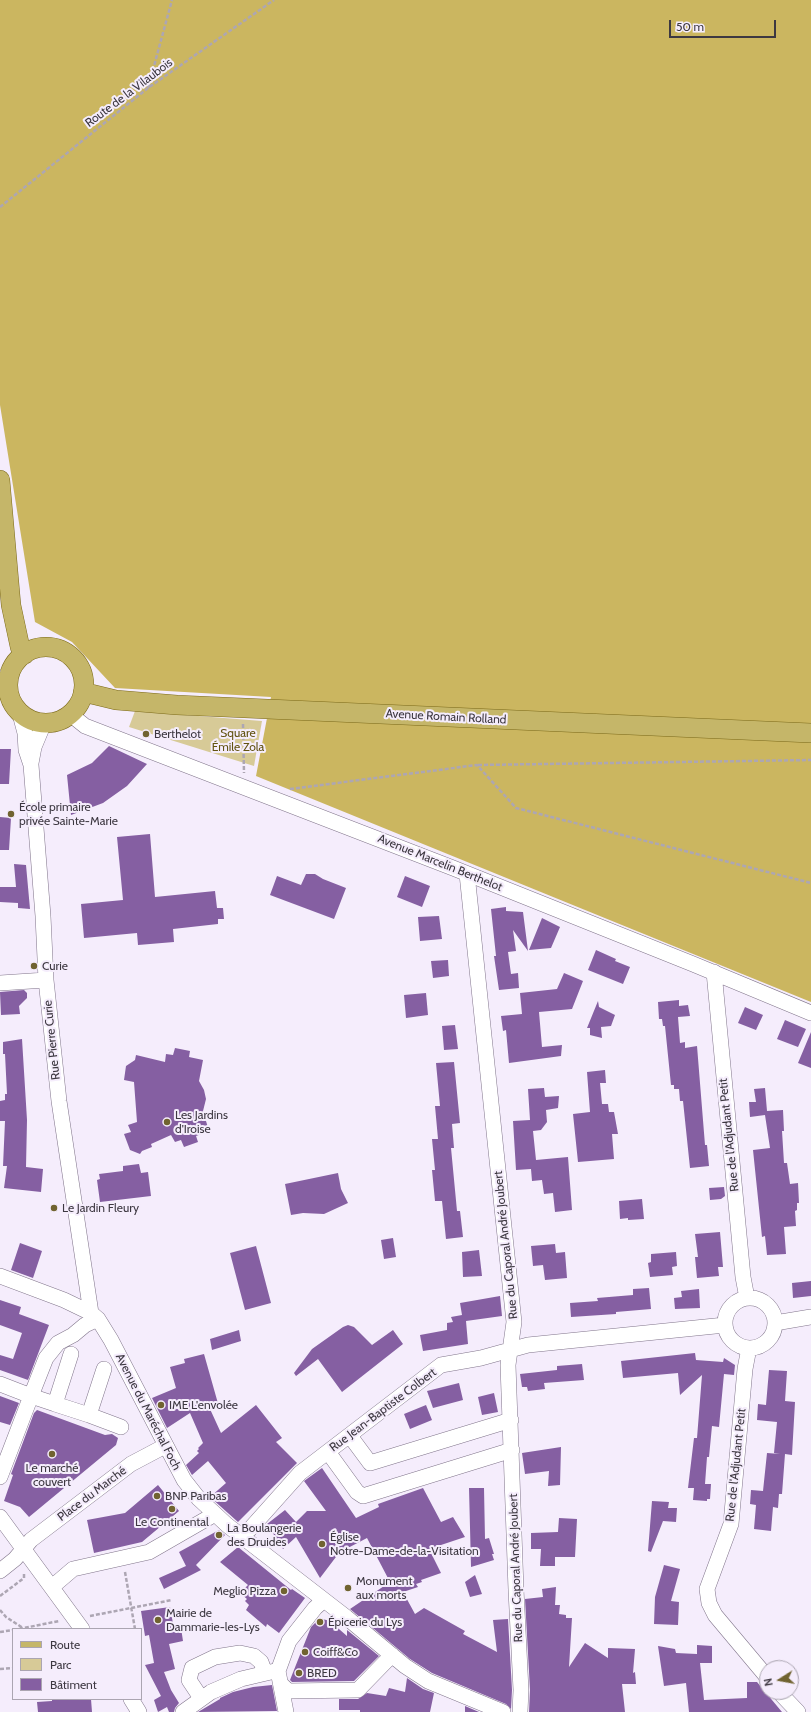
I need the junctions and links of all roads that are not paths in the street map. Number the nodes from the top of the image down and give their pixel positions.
1 (0, 480) edge
2 (25, 654) junction
3 (4, 677) edge
4 (83, 692) junction
5 (20, 714) junction
6 (70, 714) junction
7 (44, 723) junction
8 (811, 733) edge
9 (30, 766) junction
10 (468, 874) junction
11 (714, 972) junction
12 (46, 980) junction
13 (0, 983) edge
14 (811, 1013) edge
15 (0, 1276) edge
16 (747, 1298) junction
17 (94, 1316) junction
18 (811, 1317) edge
19 (775, 1323) junction
20 (725, 1325) junction
21 (749, 1348) junction
22 (510, 1351) junction
23 (71, 1354) dead end
24 (104, 1369) dead end
25 (0, 1384) edge
26 (31, 1396) junction
27 (55, 1404) junction
28 (89, 1415) junction
29 (510, 1420) junction
30 (121, 1427) dead end
31 (350, 1436) junction
32 (165, 1446) junction
33 (512, 1450) junction
34 (328, 1452) junction
35 (0, 1477) edge
36 (215, 1514) junction
37 (0, 1517) edge
38 (240, 1537) junction
39 (23, 1548) junction
40 (0, 1571) edge
41 (52, 1587) junction
42 (324, 1600) junction
43 (79, 1624) edge
44 (392, 1655) junction
45 (759, 1667) edge
46 (275, 1676) junction
47 (201, 1698) junction
48 (132, 1700) edge
49 (787, 1700) edge
50 (139, 1712) edge
51 (183, 1712) edge
52 (286, 1712) edge
53 (503, 1712) edge
54 (520, 1712) edge
55 (798, 1712) edge

1 - 2 main road
2 - 3 main road
2 - 4 main road
3 - 5 main road
4 - 6 main road
4 - 8 main road, Avenue Romain Rolland
5 - 7 main road
5 - 9 street, Rue Pierre Curie
6 - 7 main road
6 - 10 street, Avenue Marcelin Berthelot
7 - 9 street, Rue Pierre Curie
9 - 12 street, Rue Pierre Curie
10 - 11 street, Avenue Marcelin Berthelot
10 - 22 street, Rue du Caporal André Joubert
11 - 14 street, Avenue Marcelin Berthelot
11 - 16 street, Rue de l'Adjudant Petit
12 - 13 street
12 - 17 street, Rue Pierre Curie
15 - 17 street
16 - 19 street
16 - 20 street
17 - 26 street
17 - 32 street, Avenue du Maréchal Foch
18 - 19 street
19 - 21 street
20 - 21 street
20 - 22 street, Rue Jean-Baptiste Colbert
21 - 45 street, Rue de l'Adjudant Petit
22 - 29 street, Rue du Caporal André Joubert
22 - 31 street, Rue Jean-Baptiste Colbert
23 - 27 street
24 - 28 street
25 - 26 street
26 - 27 street
26 - 35 street
27 - 28 street
28 - 30 street
29 - 31 street
29 - 33 street, Rue du Caporal André Joubert
31 - 34 street, Rue Jean-Baptiste Colbert
32 - 36 street, Avenue du Maréchal Foch
32 - 39 street, Place du Marché
33 - 34 street
33 - 54 street, Rue du Caporal André Joubert
34 - 38 street, Rue Jean-Baptiste Colbert
36 - 38 street, Avenue du Maréchal Foch
36 - 41 street
37 - 39 street
38 - 42 street, Avenue du Maréchal Foch
39 - 40 street, Place du Marché
39 - 41 street
41 - 43 street
42 - 44 street, Avenue du Maréchal Foch
42 - 46 street
44 - 46 street
44 - 53 street, Avenue du Maréchal Foch
46 - 47 street
46 - 47 street
46 - 52 street
47 - 51 street
48 - 50 street
49 - 55 street

